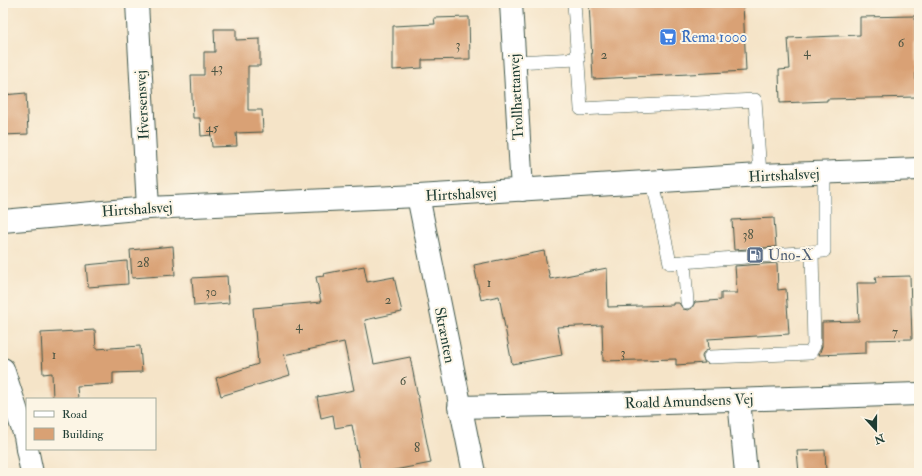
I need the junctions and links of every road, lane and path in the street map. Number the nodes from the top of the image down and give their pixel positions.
1 (137, 3) edge
2 (511, 3) edge
3 (574, 3) edge
4 (578, 59) junction
5 (514, 62) junction
6 (919, 169) edge
7 (824, 173) junction
8 (760, 175) junction
9 (653, 182) junction
10 (522, 190) junction
11 (418, 196) junction
12 (148, 208) junction
13 (3, 221) edge
14 (812, 252) junction
15 (684, 262) junction
16 (687, 302) dead end
17 (710, 357) dead end
18 (3, 369) edge
19 (919, 394) edge
20 (740, 400) junction
21 (460, 407) junction
22 (26, 442) edge
23 (27, 450) edge
24 (32, 473) edge
25 (474, 473) edge
26 (746, 473) edge

1 - 12 street, Ifversensvej
2 - 5 street, Trollhættanvej
3 - 4 lane
4 - 5 lane
4 - 8 lane
5 - 10 street, Trollhættanvej
6 - 7 street, Hirtshalsvej
7 - 8 street, Hirtshalsvej
7 - 14 lane
8 - 9 street, Hirtshalsvej
9 - 10 street, Hirtshalsvej
9 - 15 lane
10 - 11 street, Hirtshalsvej
11 - 12 street, Hirtshalsvej
11 - 21 street, Skrænten
12 - 13 street, Hirtshalsvej
14 - 15 lane
14 - 17 lane
15 - 16 lane
18 - 22 street
19 - 20 street, Roald Amundsens Vej
20 - 21 street, Roald Amundsens Vej
20 - 26 street
21 - 25 street, Skrænten
23 - 24 street

